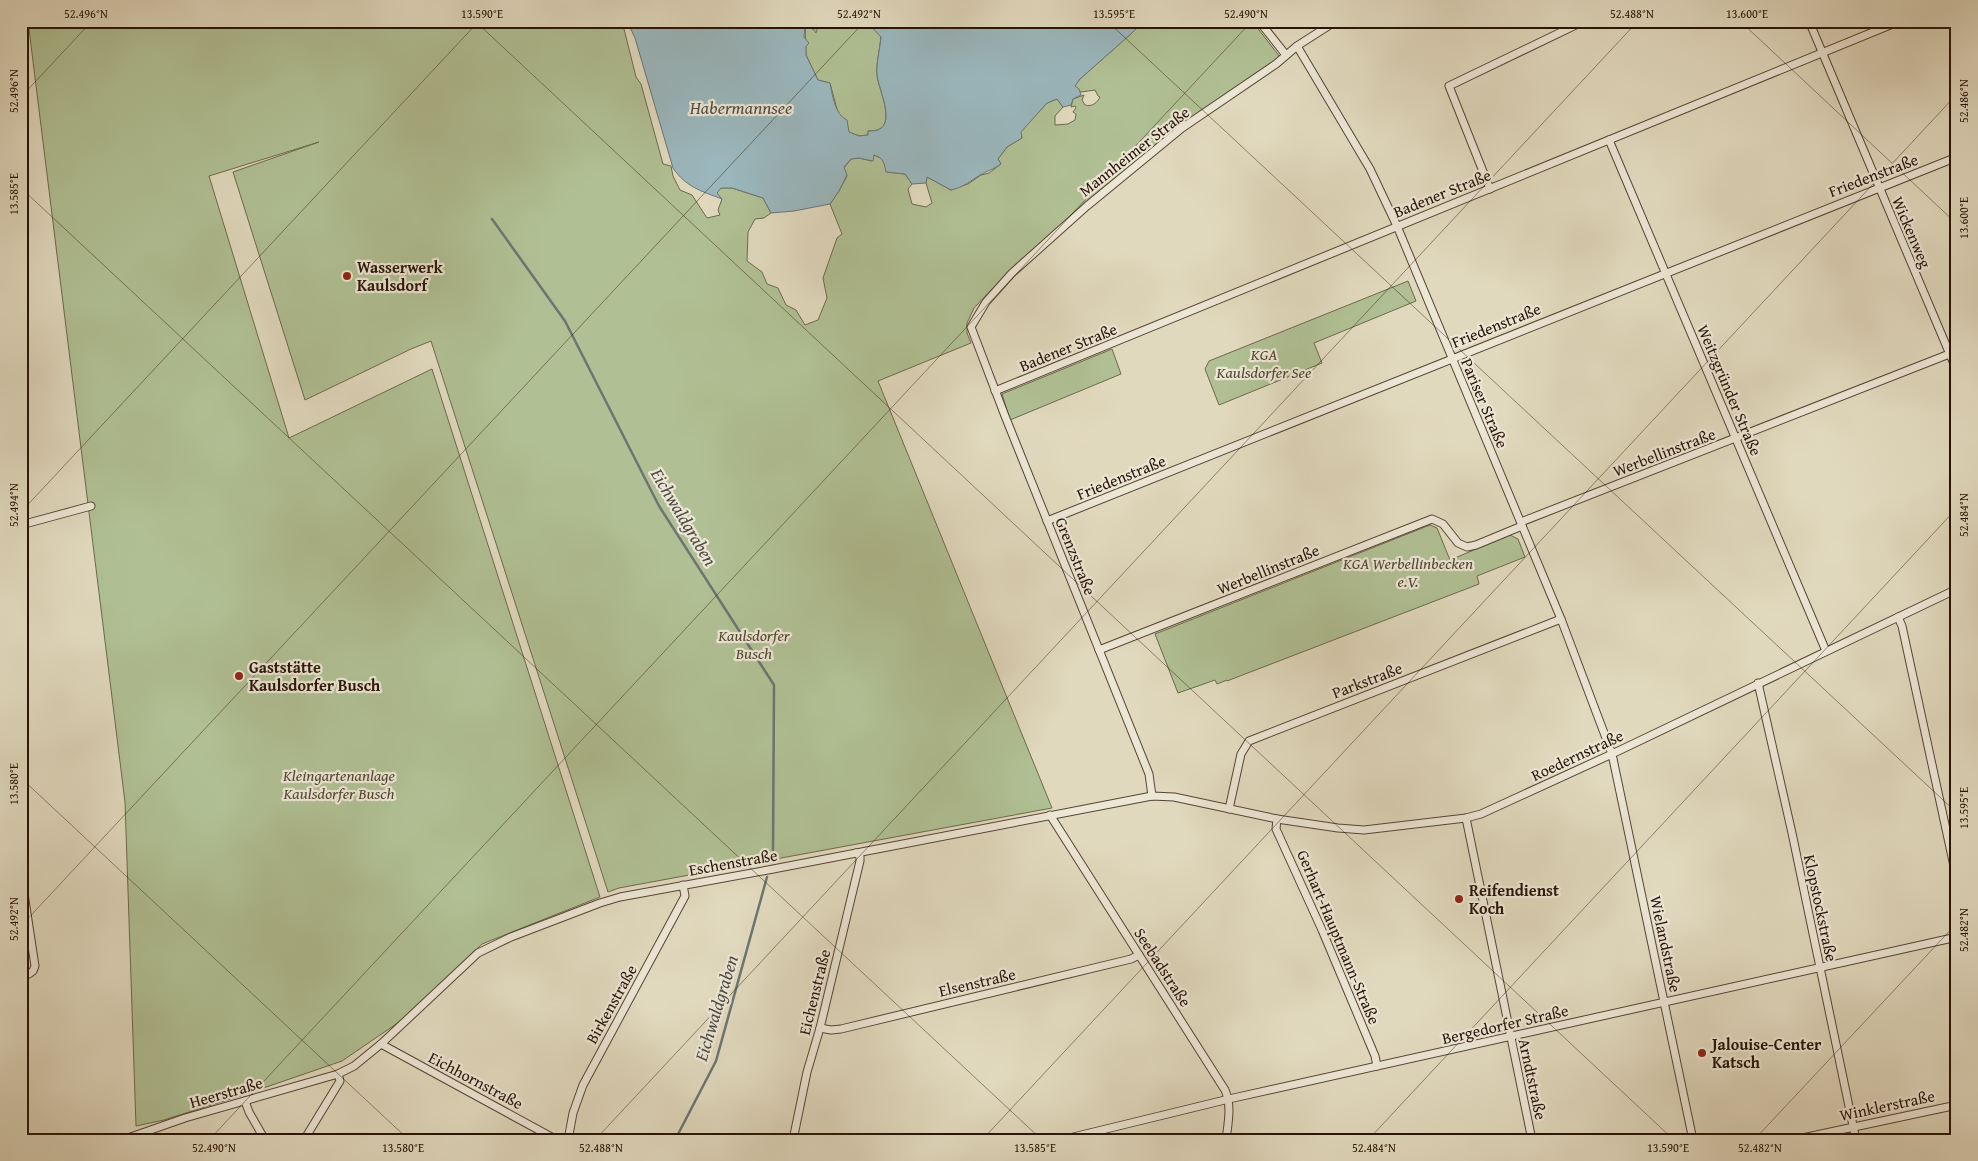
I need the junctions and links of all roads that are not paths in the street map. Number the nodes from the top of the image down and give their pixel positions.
1 (1259, 21) edge
2 (1336, 21) edge
3 (1561, 21) edge
4 (1584, 21) edge
5 (1809, 21) edge
6 (1900, 21) edge
7 (1565, 30) junction
8 (1297, 46) junction
9 (1822, 53) junction
10 (1286, 55) junction
11 (1609, 140) junction
12 (1957, 157) edge
13 (1878, 188) junction
14 (1490, 189) junction
15 (1397, 226) junction
16 (1664, 273) junction
17 (971, 327) joint
18 (1953, 352) edge
19 (1451, 358) junction
20 (1957, 371) edge
21 (995, 390) junction
22 (1736, 439) junction
23 (91, 506) dead end
24 (1047, 521) junction
25 (1521, 524) junction
26 (21, 525) edge
27 (1957, 588) edge
28 (1898, 617) junction
29 (1561, 619) junction
30 (1099, 650) junction
31 (1826, 650) junction
32 (1758, 683) junction
33 (1612, 754) junction
34 (1152, 796) junction
35 (1183, 799) joint
36 (1229, 809) junction
37 (1050, 815) junction
38 (1466, 818) junction
39 (1277, 819) junction
40 (856, 853) junction
41 (21, 874) edge
42 (1957, 880) edge
43 (683, 885) junction
44 (1957, 937) edge
45 (1139, 955) junction
46 (1820, 968) junction
47 (21, 975) edge
48 (1664, 1002) junction
49 (820, 1028) junction
50 (1510, 1037) junction
51 (381, 1044) junction
52 (1377, 1066) junction
53 (338, 1074) junction
54 (1229, 1099) junction
55 (245, 1101) junction
56 (1957, 1105) edge
57 (1853, 1126) junction
58 (122, 1140) edge
59 (265, 1140) edge
60 (304, 1140) edge
61 (557, 1140) edge
62 (568, 1140) edge
63 (794, 1140) edge
64 (1061, 1140) edge
65 (1226, 1140) edge
66 (1532, 1140) edge
67 (1693, 1140) edge
68 (1793, 1140) edge
69 (1856, 1140) edge

1 - 10 street
2 - 8 street, Mannheimer Straße
3 - 7 street
4 - 7 street
5 - 9 street, Wickenweg
6 - 9 street, Badener Straße
7 - 14 street
8 - 10 street, Mannheimer Straße
8 - 15 street, Pariser Straße
9 - 11 street, Badener Straße
9 - 13 street, Wickenweg
10 - 17 street, Mannheimer Straße
11 - 14 street, Badener Straße
11 - 16 street, Weitzgründer Straße
12 - 13 street, Friedenstraße
13 - 16 street, Friedenstraße
13 - 18 street, Wickenweg
14 - 15 street, Badener Straße
15 - 19 street, Pariser Straße
15 - 21 street, Badener Straße
16 - 19 street, Friedenstraße
16 - 22 street, Weitzgründer Straße
17 - 21 street, Grenzstraße
18 - 20 street, Wickenweg
18 - 22 street, Werbellinstraße
19 - 24 street, Friedenstraße
19 - 25 street, Pariser Straße
21 - 24 street, Grenzstraße
22 - 25 street, Werbellinstraße
22 - 31 street, Weitzgründer Straße
23 - 26 street
24 - 30 street, Grenzstraße
25 - 29 street, Pariser Straße
25 - 30 street, Werbellinstraße
27 - 28 street, Roedernstraße
28 - 31 street, Roedernstraße
28 - 42 street
29 - 33 street, Pariser Straße
29 - 36 street, Parkstraße
30 - 34 street, Grenzstraße
31 - 32 street, Roedernstraße
32 - 33 street, Roedernstraße
32 - 46 street, Klopstockstraße
33 - 38 street, Roedernstraße
33 - 48 street, Wielandstraße
34 - 35 street, Eschenstraße
34 - 37 street, Eschenstraße
35 - 36 street, Roedernstraße
36 - 39 street, Roedernstraße
37 - 40 street, Eschenstraße
37 - 45 street, Seebadstraße
38 - 39 street, Roedernstraße
38 - 50 street, Arndtstraße
39 - 52 street, Gerhart-Hauptmann-Straße
40 - 43 street, Eschenstraße
40 - 49 street, Eichenstraße
41 - 47 street
43 - 51 street, Eschenstraße
43 - 62 street, Birkenstraße
44 - 46 street, Bergedorfer Straße
45 - 49 street, Elsenstraße
45 - 54 street, Seebadstraße
46 - 48 street, Bergedorfer Straße
46 - 57 street, Klopstockstraße
48 - 50 street, Bergedorfer Straße
48 - 67 street, Wielandstraße
49 - 63 street, Eichenstraße
50 - 52 street, Bergedorfer Straße
50 - 66 street, Arndtstraße
51 - 53 street, Eschenstraße
51 - 61 street, Eichhornstraße
52 - 54 street, Bergedorfer Straße
53 - 55 street, Heerstraße
53 - 60 street
54 - 64 street, Bergedorfer Straße
54 - 65 street
55 - 58 street, Heerstraße
55 - 59 street
56 - 57 street, Winklerstraße
57 - 68 street, Winklerstraße
57 - 69 street, Klopstockstraße

